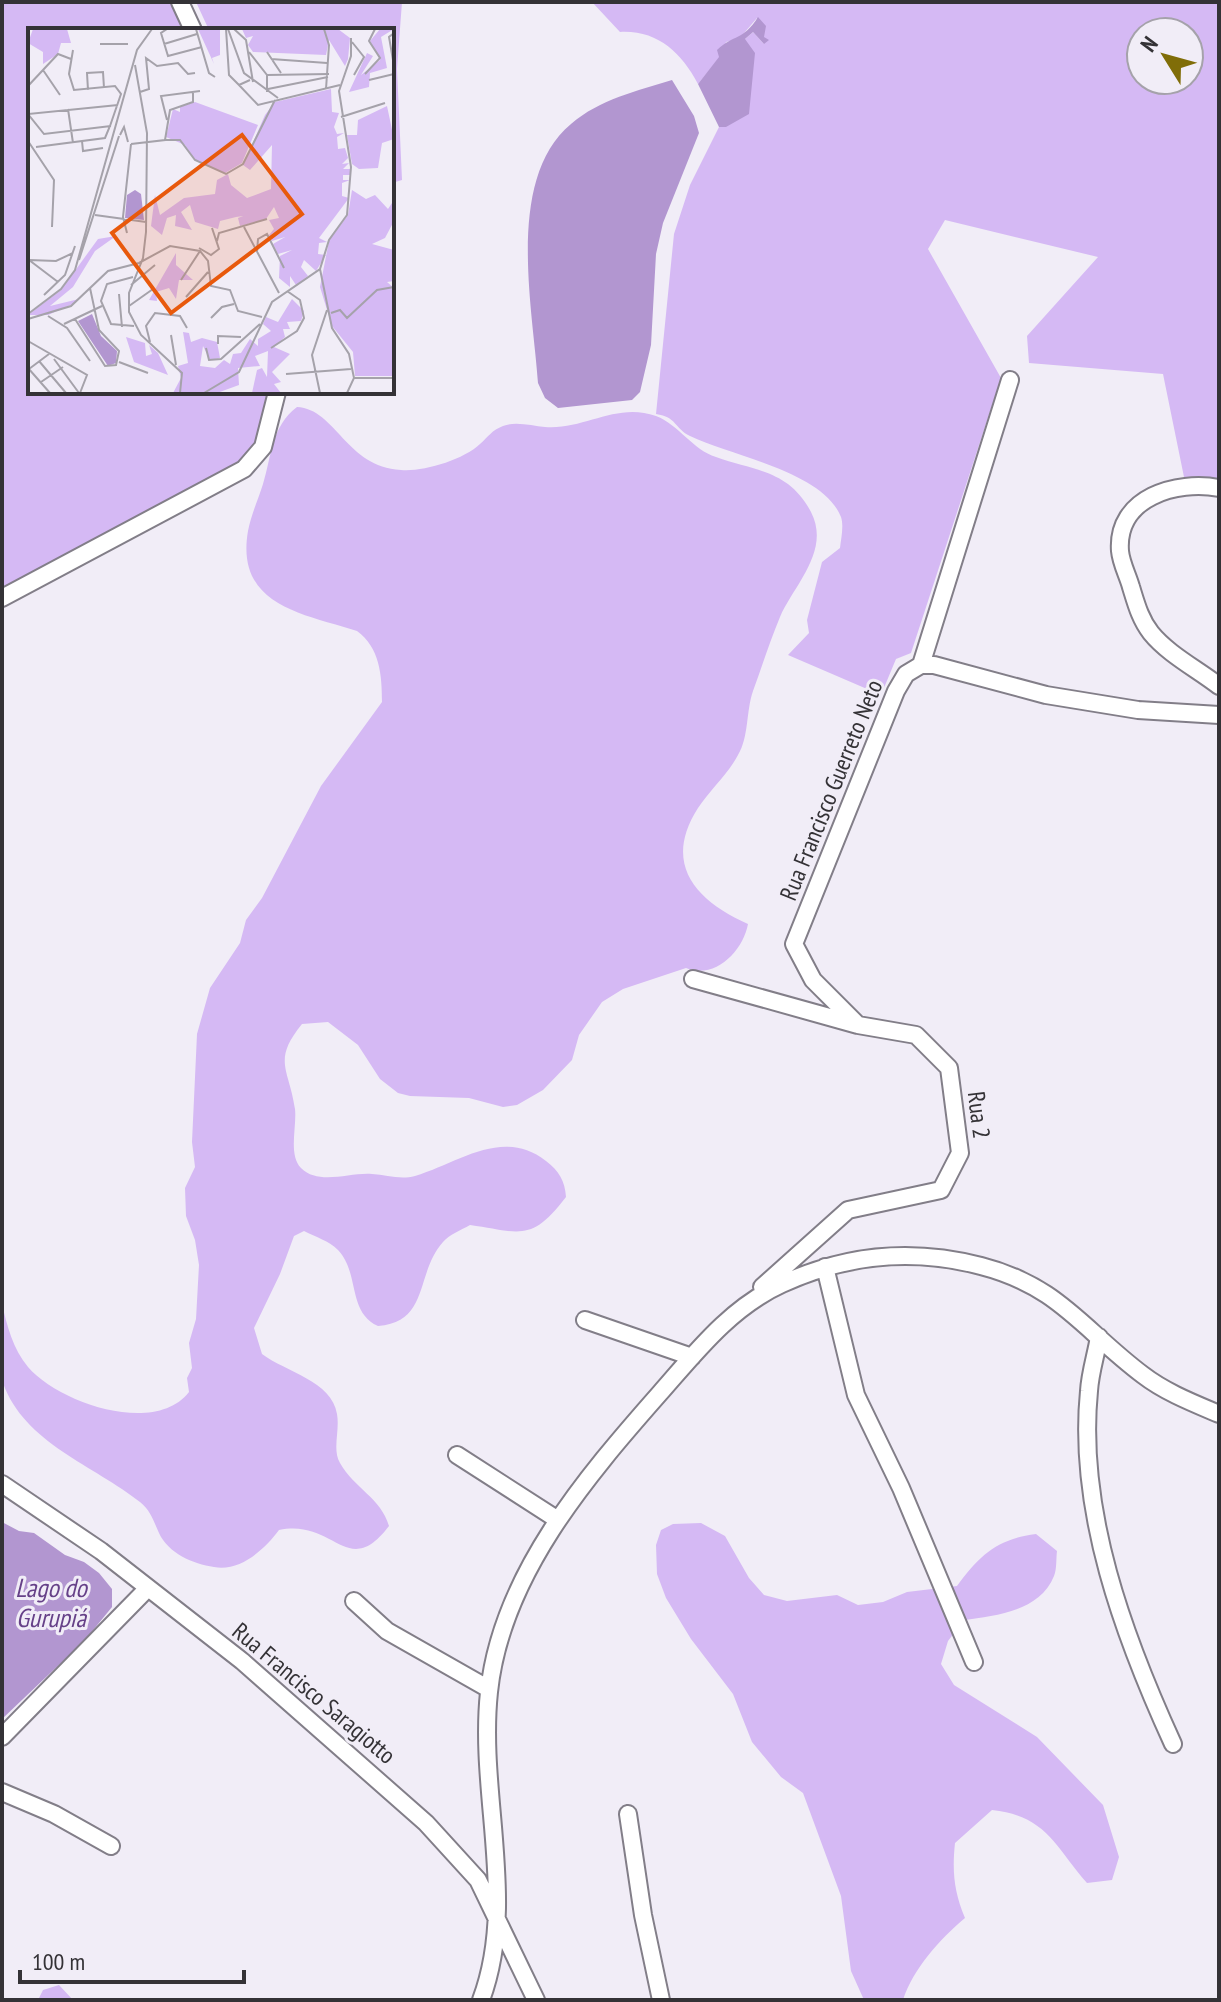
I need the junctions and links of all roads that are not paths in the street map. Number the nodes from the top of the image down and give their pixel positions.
1 (180, 2) edge
2 (192, 28) edge
3 (1010, 380) dead end
4 (276, 394) edge
5 (1219, 488) edge
6 (2, 598) edge
7 (921, 665) junction
8 (1219, 686) edge
9 (1219, 715) edge
10 (693, 979) dead end
11 (858, 1025) junction
12 (825, 1267) junction
13 (733, 1313) junction
14 (585, 1320) dead end
15 (1099, 1337) junction
16 (692, 1357) junction
17 (1219, 1414) edge
18 (457, 1455) dead end
19 (2, 1484) edge
20 (558, 1520) junction
21 (147, 1589) junction
22 (354, 1601) dead end
23 (974, 1662) dead end
24 (489, 1689) junction
25 (2, 1737) edge
26 (1173, 1744) dead end
27 (2, 1792) edge
28 (628, 1814) dead end
29 (111, 1846) dead end
30 (499, 1916) junction
31 (481, 2000) edge
32 (536, 2000) edge
33 (661, 2000) edge

1 - 2 street
3 - 7 street, Rua Francisco Guerreto Neto
4 - 6 street
5 - 8 street
7 - 9 street
7 - 11 street, Rua Francisco Guerreto Neto
10 - 11 street, Rua 2
11 - 13 street, Rua 2
12 - 13 street
12 - 15 street
12 - 23 street
13 - 16 street
14 - 16 street
15 - 17 street
15 - 26 street
16 - 20 street
18 - 20 street
19 - 21 street, Rua Francisco Saragiotto
20 - 24 street
21 - 25 street
21 - 30 street, Rua Francisco Saragiotto
22 - 24 street
24 - 30 street
27 - 29 street
28 - 33 street
30 - 31 street
30 - 32 street

